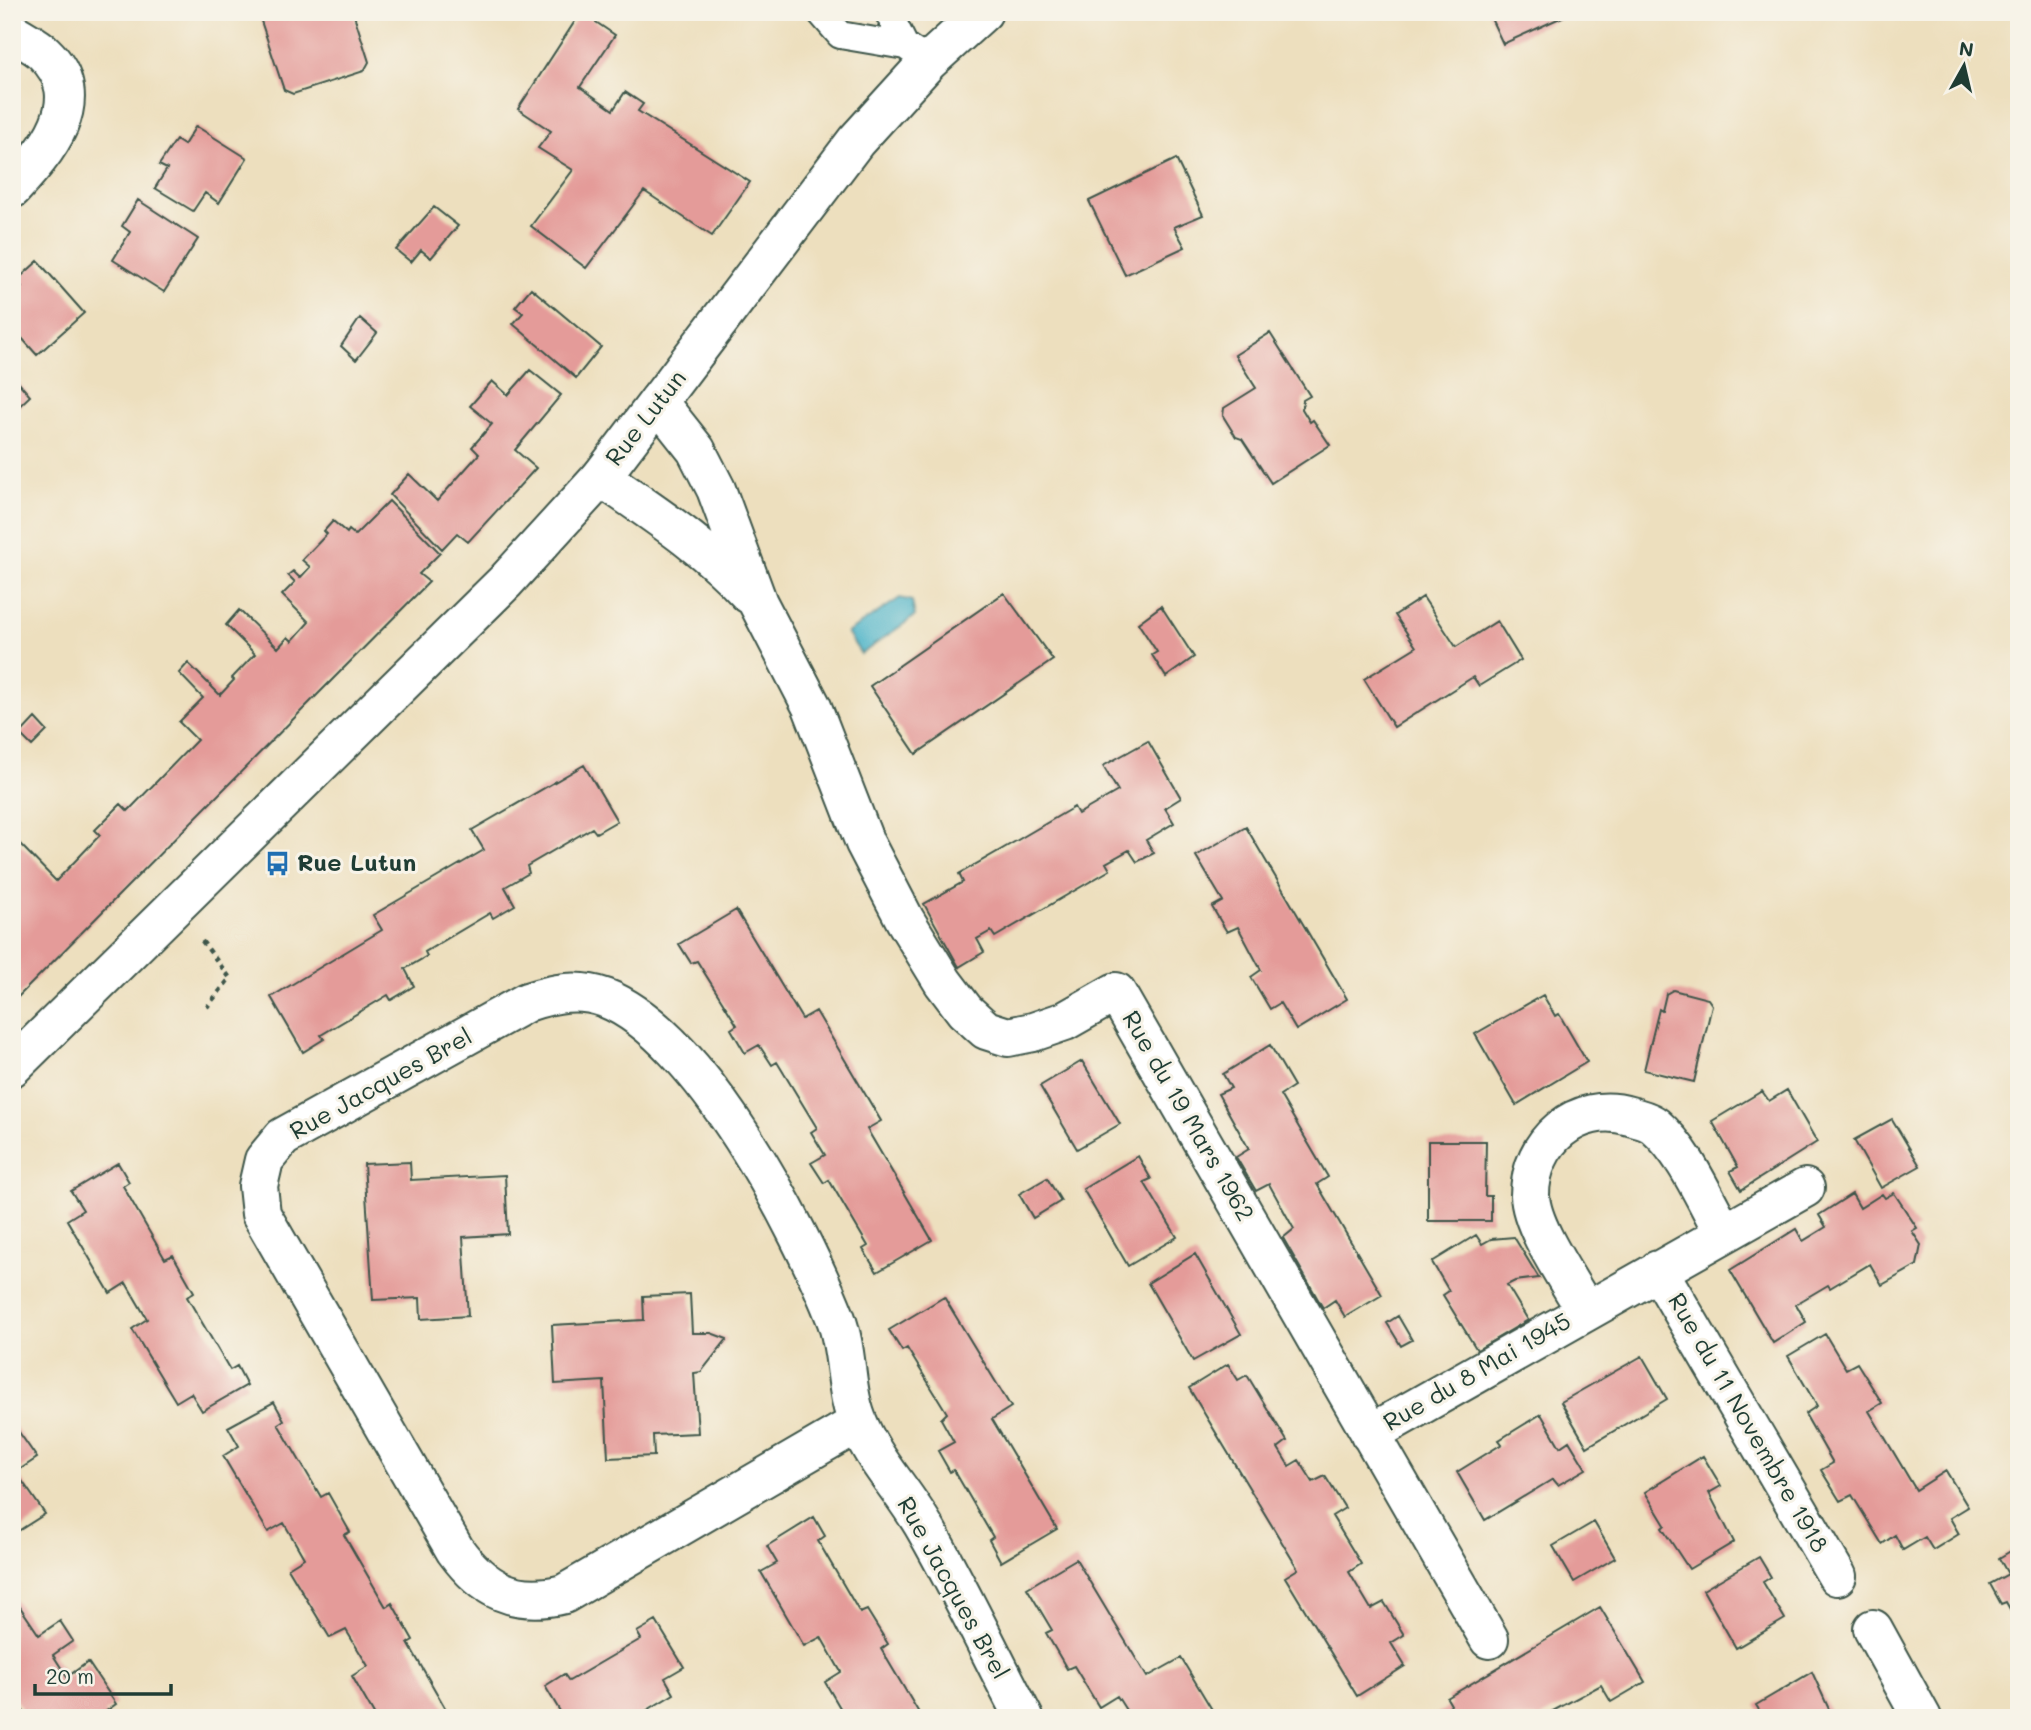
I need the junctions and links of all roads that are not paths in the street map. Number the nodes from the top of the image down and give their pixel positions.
1 (820, 12) edge
2 (888, 12) edge
3 (983, 12) edge
4 (12, 32) edge
5 (916, 54) junction
6 (12, 189) edge
7 (659, 402) junction
8 (601, 477) junction
9 (758, 603) junction
10 (12, 1067) edge
11 (1805, 1188) dead end
12 (1724, 1233) junction
13 (1658, 1270) junction
14 (1585, 1310) junction
15 (858, 1423) junction
16 (1370, 1434) junction
17 (1837, 1576) dead end
18 (1873, 1629) dead end
19 (1489, 1639) dead end
20 (1024, 1718) edge
21 (1922, 1718) edge

1 - 5 lane
2 - 5 lane
3 - 5 street, Rue Lutun
4 - 6 street
5 - 7 street, Rue Lutun
7 - 8 street, Rue Lutun
7 - 9 street, Rue du 19 Mars 1962
8 - 9 street, Rue du 19 Mars 1962
8 - 10 street, Rue Lutun
9 - 16 street, Rue du 19 Mars 1962
11 - 12 street, Rue du 8 Mai 1945
12 - 13 street, Rue du 8 Mai 1945
12 - 14 street, Rue du 8 Mai 1945
13 - 14 street, Rue du 8 Mai 1945
13 - 17 street, Rue du 11 Novembre 1918
14 - 16 street, Rue du 8 Mai 1945
15 - 15 street, Rue Jacques Brel
15 - 20 street, Rue Jacques Brel
16 - 19 street, Rue du 19 Mars 1962
18 - 21 street

